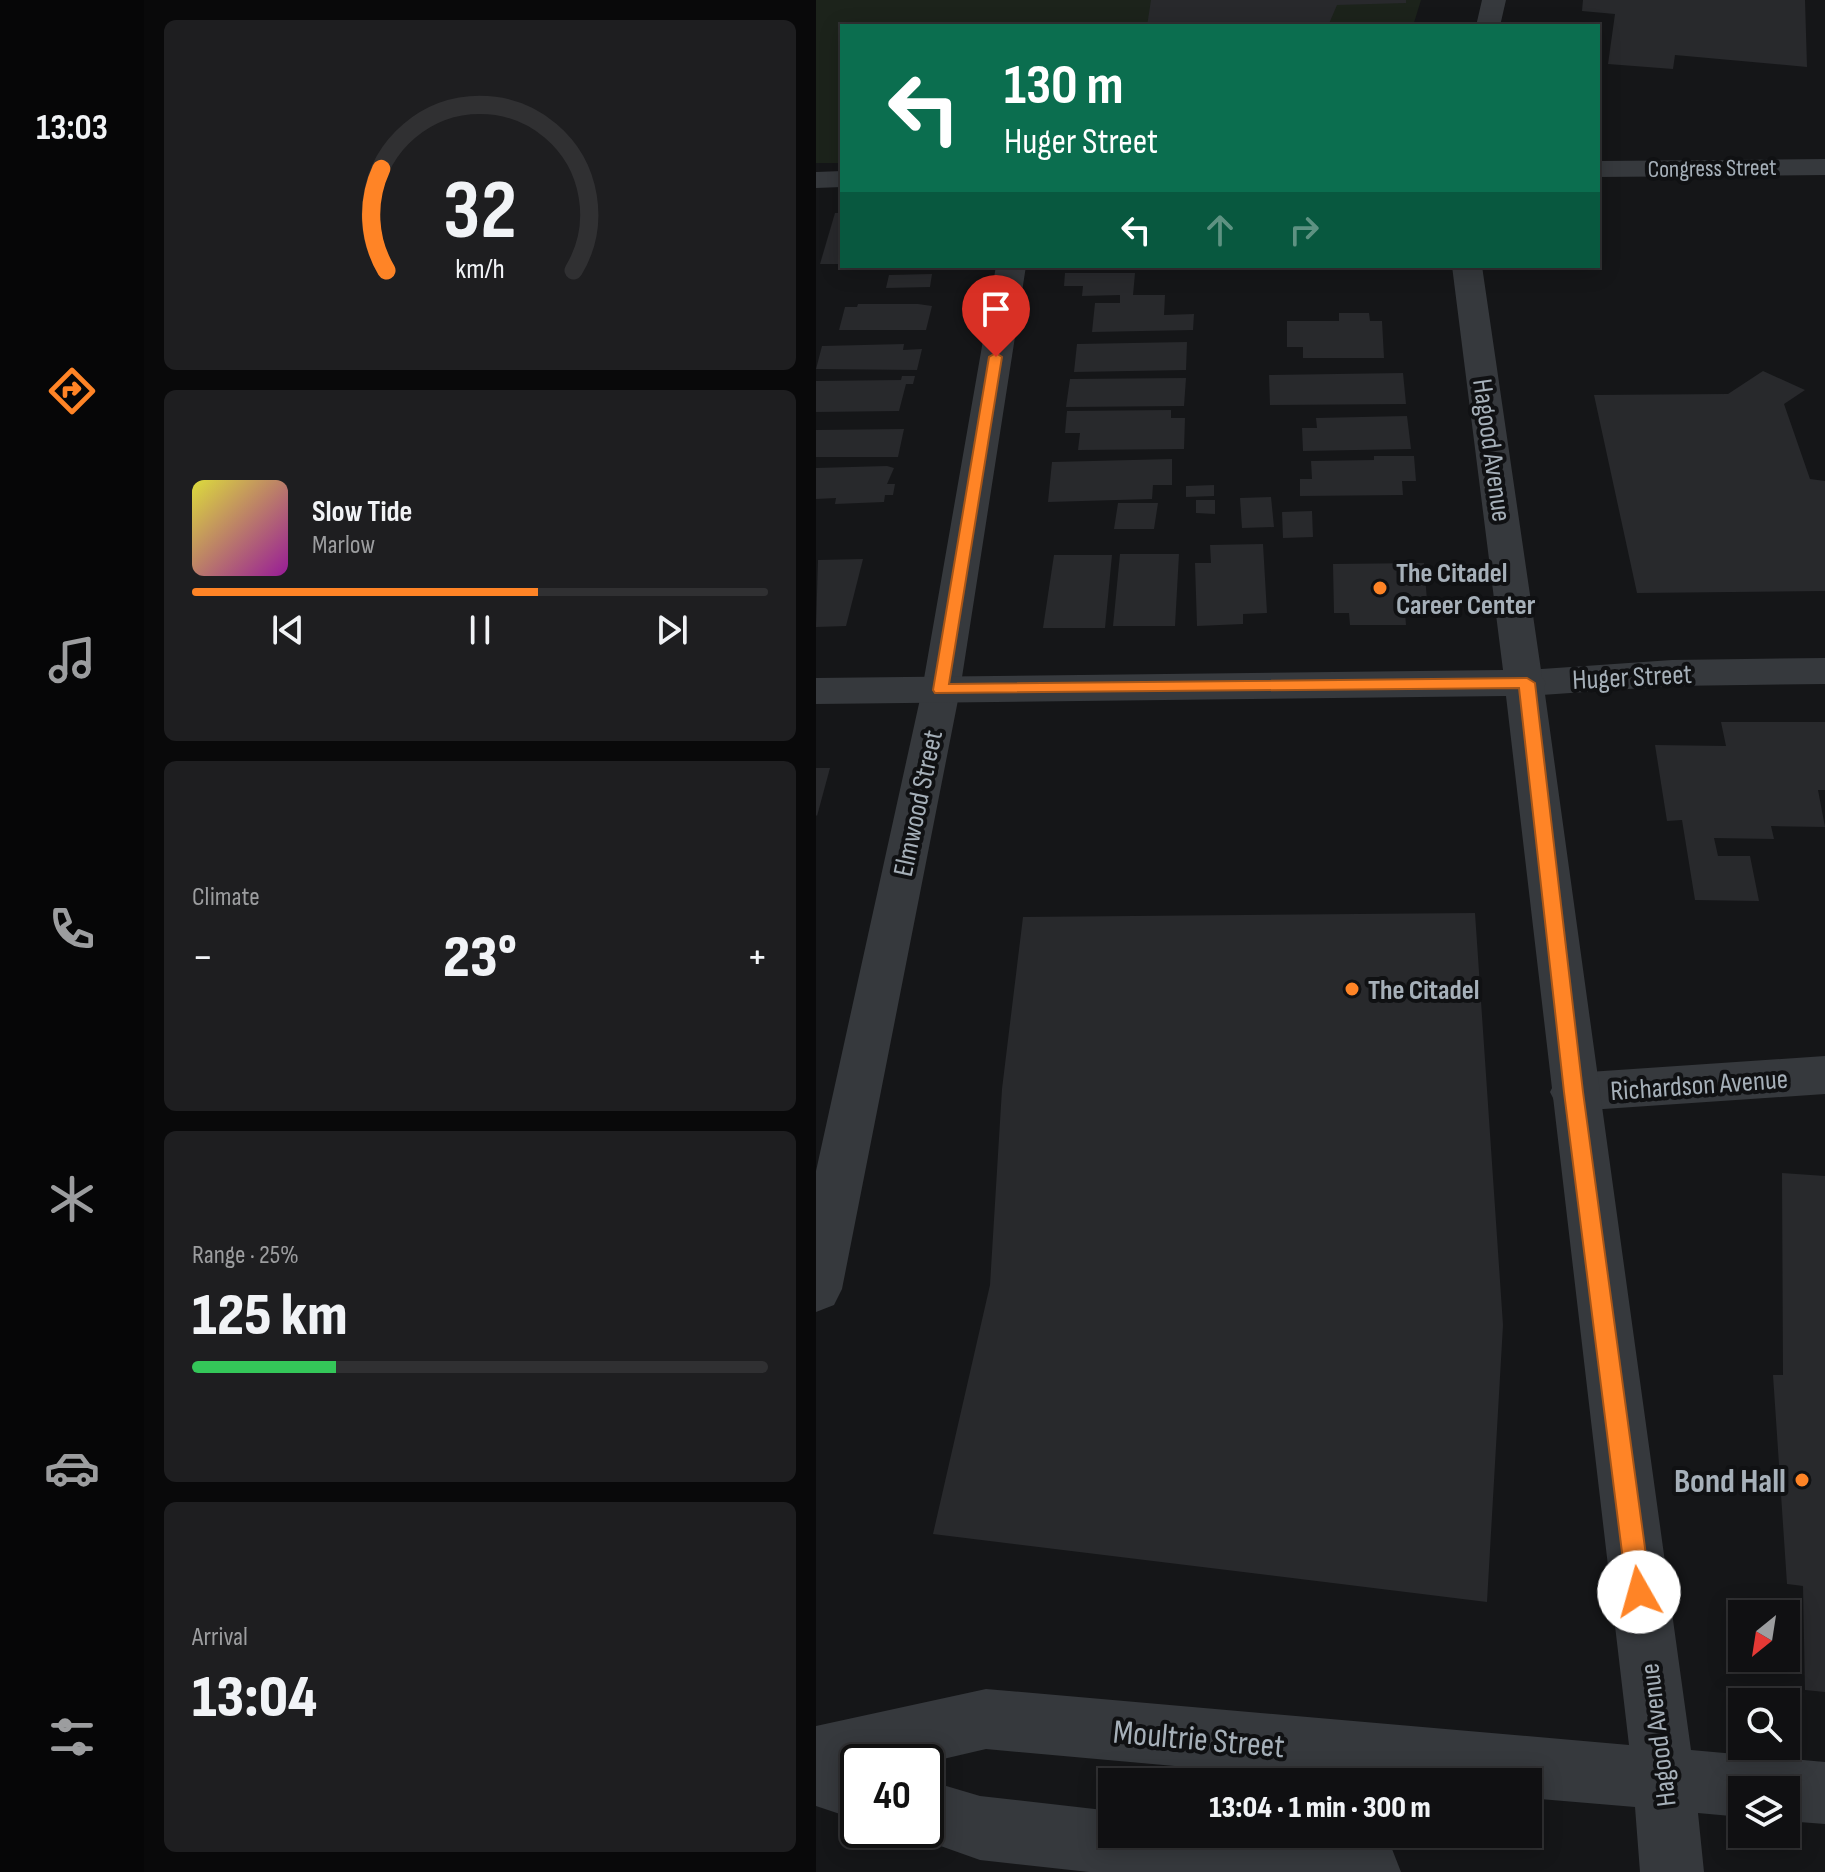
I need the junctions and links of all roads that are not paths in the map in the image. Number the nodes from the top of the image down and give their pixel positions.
1 (1494, 0) edge
2 (1488, 24) edge
3 (1825, 167) edge
4 (1600, 169) edge
5 (840, 179) edge
6 (816, 180) edge
7 (1011, 268) edge
8 (1467, 268) edge
9 (1825, 671) edge
10 (1527, 683) junction
11 (941, 690) junction
12 (816, 691) edge
13 (1825, 1075) edge
14 (1574, 1092) junction
15 (816, 1289) edge
16 (816, 1757) edge
17 (816, 1775) edge
18 (1664, 1779) junction
19 (840, 1783) edge
20 (1825, 1793) edge
21 (944, 1817) edge
22 (1369, 1872) edge
23 (1672, 1872) edge

1 - 2 street
3 - 4 street, Congress Street
5 - 6 street
7 - 11 street, Elmwood Street
8 - 10 street, Hagood Avenue
9 - 10 street, Huger Street
10 - 11 street, Huger Street
10 - 14 street, Hagood Avenue
11 - 12 street, Huger Street
11 - 15 street, Elmwood Street
13 - 14 street, Richardson Avenue
14 - 18 street, Hagood Avenue
16 - 18 street, Moultrie Street
17 - 19 street
18 - 20 street, Moultrie Street
18 - 23 street, Hagood Avenue
21 - 22 street

